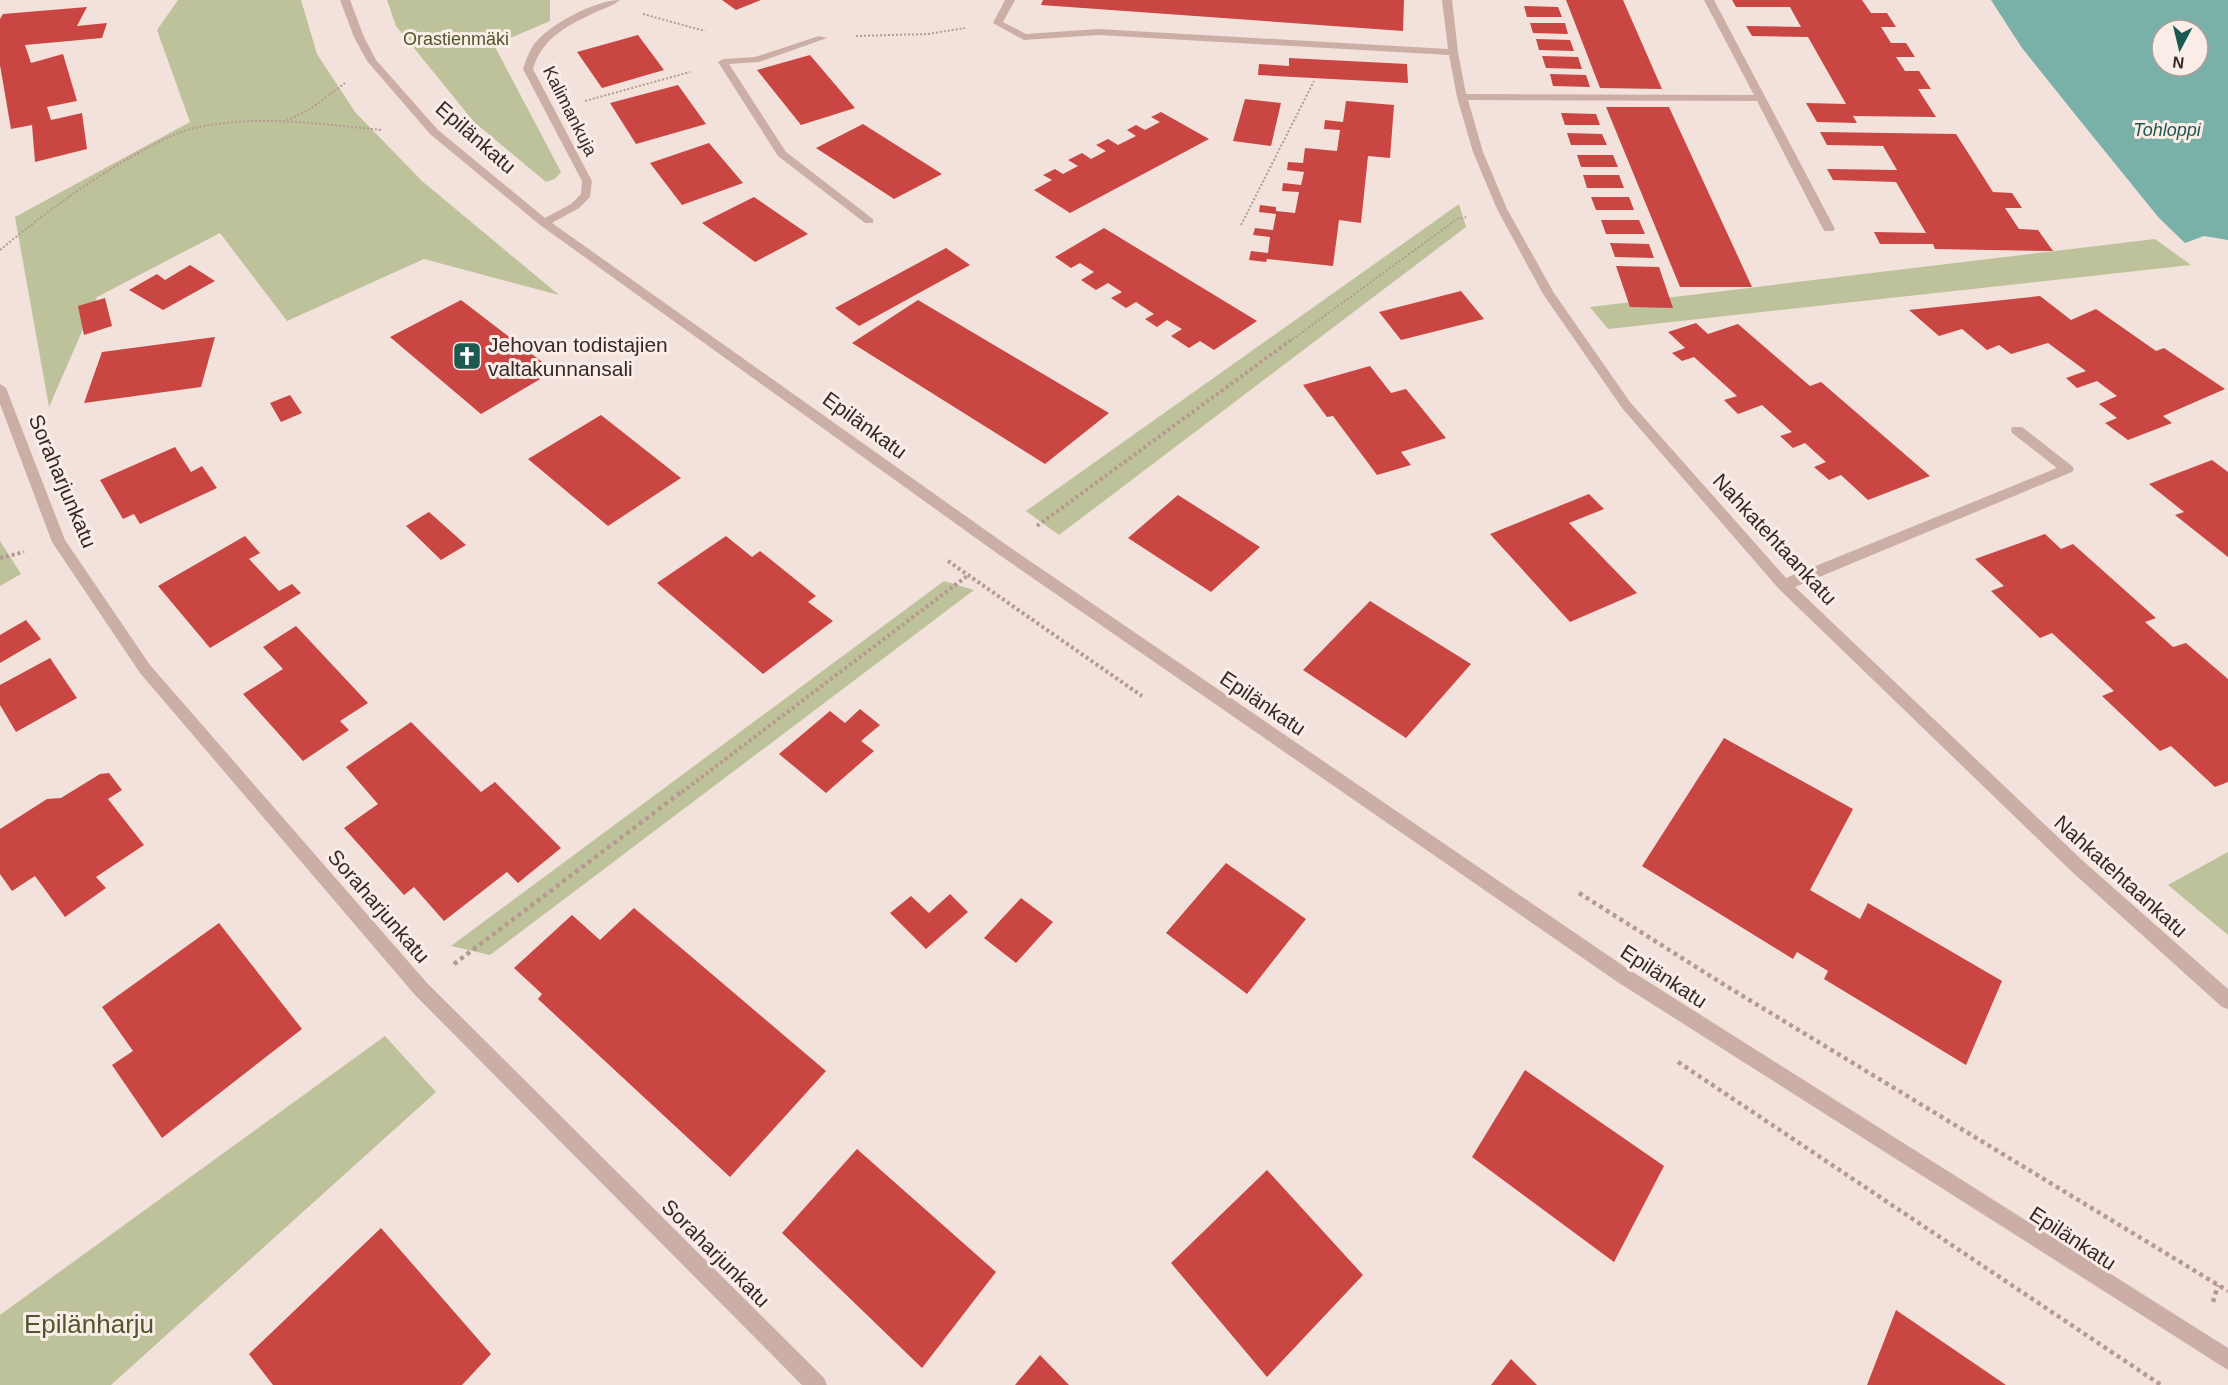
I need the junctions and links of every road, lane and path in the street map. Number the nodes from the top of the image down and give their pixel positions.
1 (345, 0) edge
2 (615, 0) edge
3 (1010, 0) edge
4 (1447, 0) edge
5 (1709, 0) edge
6 (822, 38) dead end
7 (1453, 52) junction
8 (673, 77) dead end
9 (1314, 81) dead end
10 (345, 83) dead end
11 (602, 97) dead end
12 (1462, 98) junction
13 (1760, 98) junction
14 (281, 122) junction
15 (382, 130) dead end
16 (1502, 209) junction
17 (869, 222) dead end
18 (544, 223) junction
19 (1241, 225) dead end
20 (1829, 229) dead end
21 (0, 250) edge
22 (0, 388) edge
23 (2017, 430) dead end
24 (1044, 534) dead end
25 (967, 576) dead end
26 (1784, 585) junction
27 (1571, 888) dead end
28 (458, 962) dead end
29 (2228, 1001) edge
30 (2228, 1291) edge
31 (2228, 1360) edge
32 (817, 1385) edge

1 - 18 street, Epilänkatu
2 - 18 street, Kalimankuja
3 - 7 street
4 - 7 street, Nahkatehtaankatu
5 - 13 street
6 - 17 street
7 - 12 street, Nahkatehtaankatu
8 - 11 path
9 - 19 path
10 - 14 path
12 - 13 street
12 - 16 street, Nahkatehtaankatu
13 - 20 street
14 - 15 path
14 - 21 path
16 - 24 path
16 - 26 street, Nahkatehtaankatu
18 - 31 street, Epilänkatu
22 - 32 street, Soraharjunkatu
23 - 26 street
25 - 28 path
26 - 29 street, Nahkatehtaankatu
27 - 30 path

